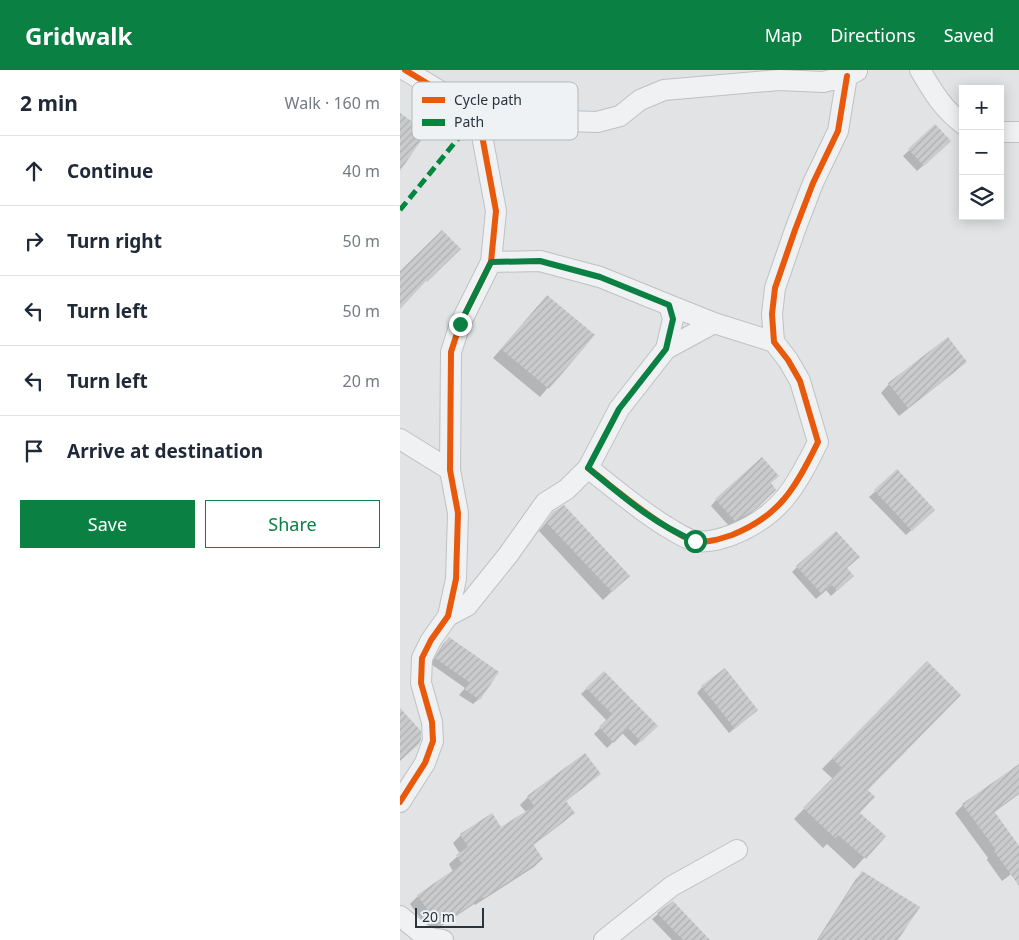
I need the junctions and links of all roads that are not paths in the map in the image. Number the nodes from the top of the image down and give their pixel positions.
1 (405, 70) edge
2 (920, 70) edge
3 (853, 73) edge
4 (425, 82) edge
5 (578, 121) edge
6 (959, 121) edge
7 (1004, 132) edge
8 (1019, 132) edge
9 (483, 140) edge
10 (491, 262) junction
11 (669, 305) junction
12 (714, 323) junction
13 (774, 342) junction
14 (666, 349) junction
15 (400, 439) edge
16 (588, 468) junction
17 (450, 470) junction
18 (448, 616) junction
19 (400, 802) edge
20 (736, 850) dead end
21 (400, 916) edge
22 (443, 940) edge
23 (604, 940) edge

1 - 4 street
2 - 6 street
3 - 5 street
3 - 13 street
7 - 8 street
9 - 10 street
10 - 11 street
10 - 17 street
11 - 12 street
11 - 14 street
12 - 13 street
12 - 14 street
13 - 16 street
14 - 16 street
15 - 17 street
16 - 18 street
17 - 18 street
18 - 19 street
20 - 23 street
21 - 22 street

